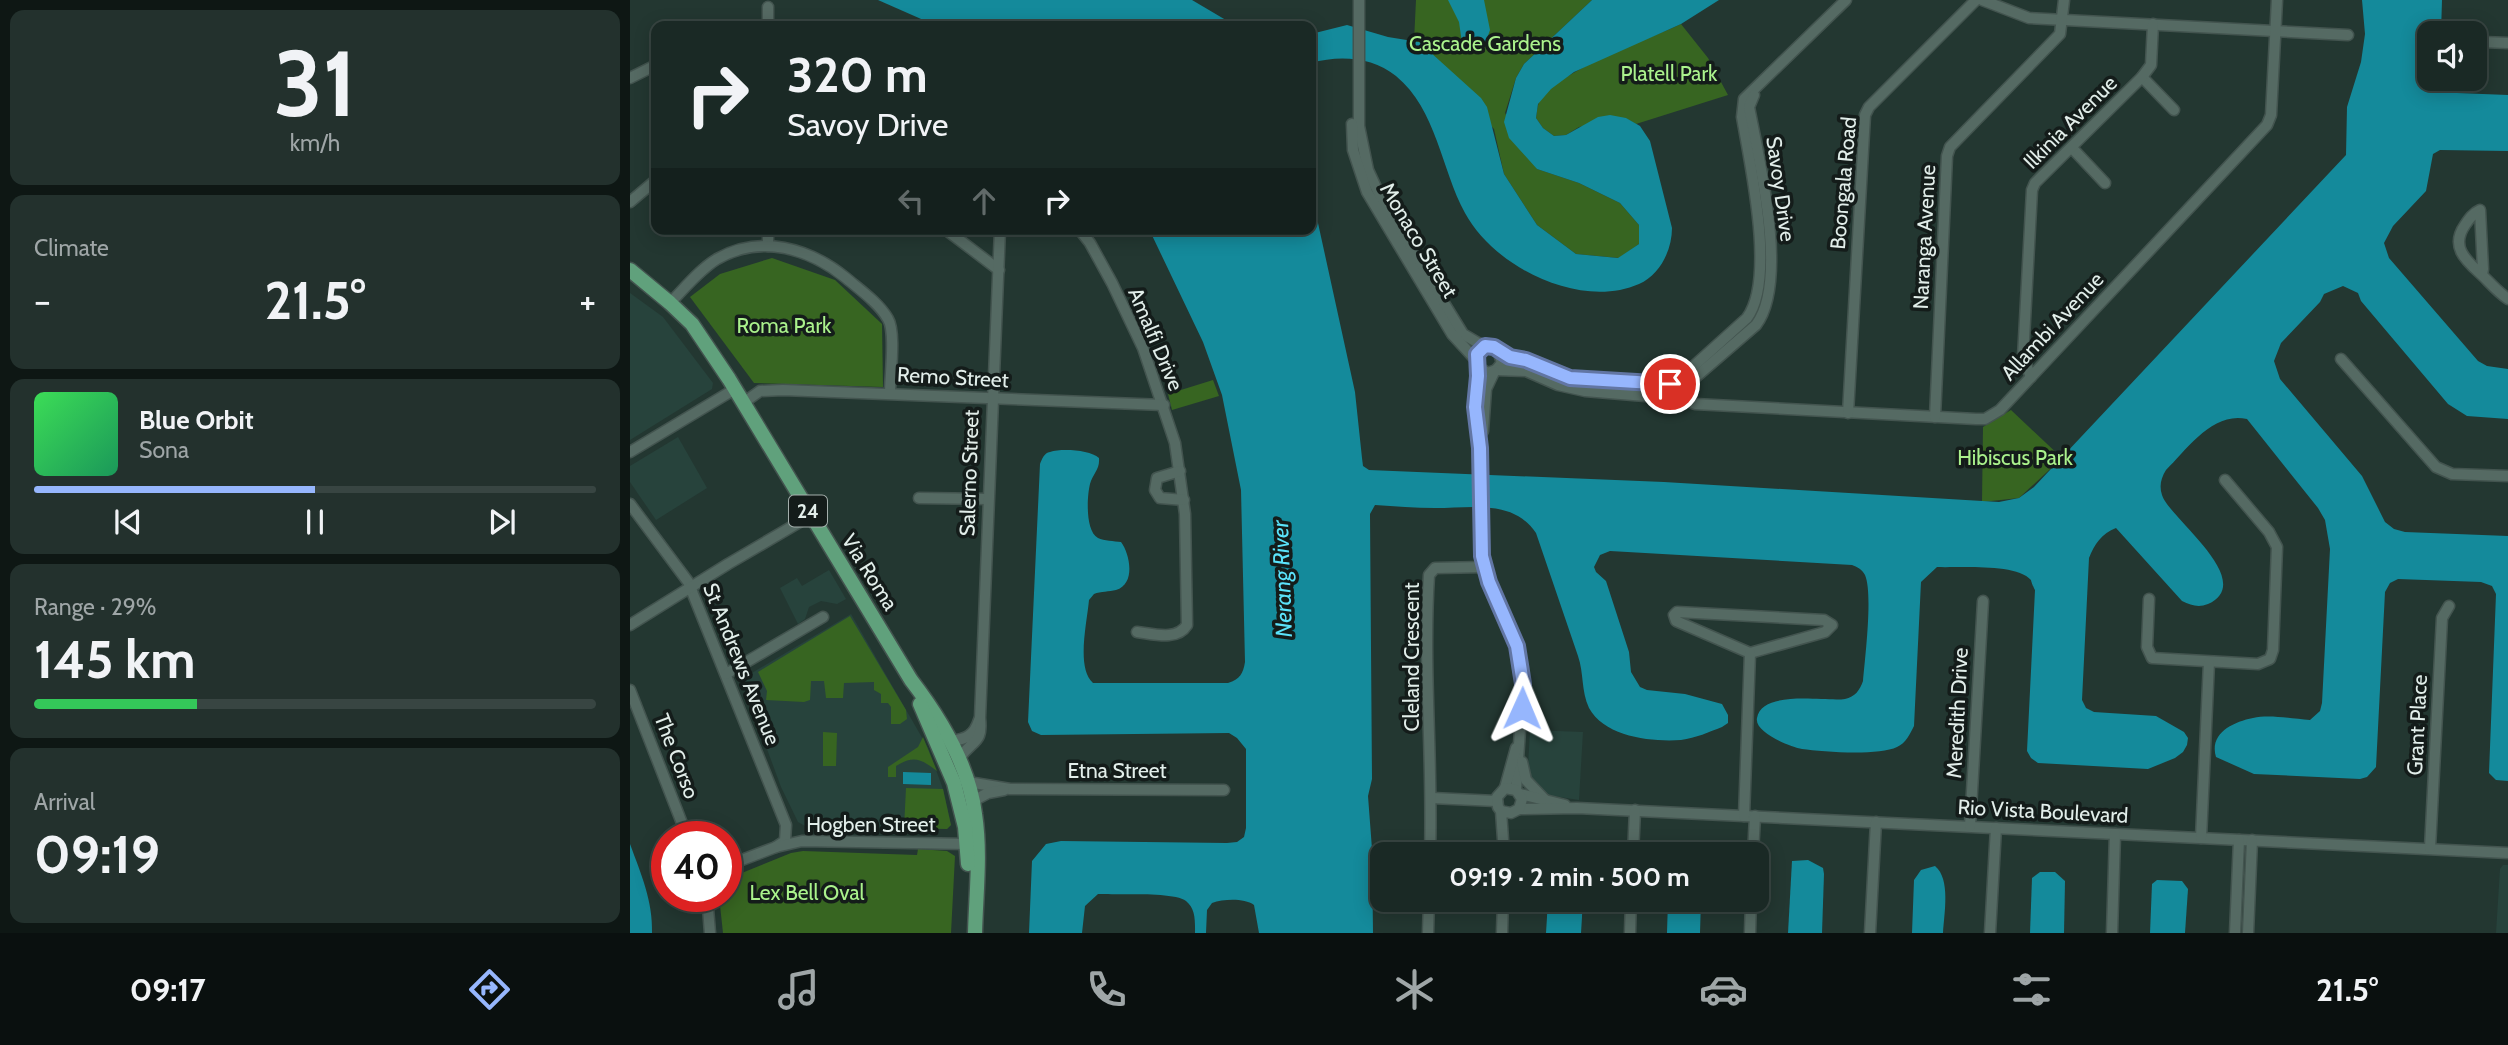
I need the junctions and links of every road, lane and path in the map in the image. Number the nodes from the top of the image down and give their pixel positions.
1 (1359, 0) edge
2 (1846, 0) edge
3 (1979, 0) edge
4 (2064, 0) edge
5 (2277, 0) edge
6 (768, 7) dead end
7 (768, 21) edge
8 (2061, 21) junction
9 (2153, 24) junction
10 (2275, 31) junction
11 (2348, 35) dead end
12 (2487, 42) edge
13 (2508, 43) edge
14 (651, 68) edge
15 (2142, 77) junction
16 (630, 78) edge
17 (2174, 110) dead end
18 (2072, 148) junction
19 (651, 183) edge
20 (2105, 183) dead end
21 (630, 202) edge
22 (768, 235) edge
23 (954, 235) edge
24 (1000, 235) edge
25 (1084, 235) edge
26 (768, 246) junction
27 (630, 270) edge
28 (999, 270) junction
29 (2482, 275) junction
30 (630, 280) edge
31 (2508, 299) edge
32 (670, 303) junction
33 (1449, 319) junction
34 (704, 344) junction
35 (1485, 346) junction
36 (1498, 350) junction
37 (2341, 359) dead end
38 (1477, 363) junction
39 (1495, 371) junction
40 (2031, 377) junction
41 (1677, 388) junction
42 (735, 389) junction
43 (890, 393) junction
44 (993, 398) junction
45 (743, 403) junction
46 (1164, 405) junction
47 (1848, 413) junction
48 (1935, 417) junction
49 (1480, 448) junction
50 (630, 452) edge
51 (1180, 471) junction
52 (2508, 476) edge
53 (2225, 480) dead end
54 (919, 498) dead end
55 (988, 499) junction
56 (1184, 500) junction
57 (630, 503) edge
58 (810, 516) junction
59 (1481, 544) junction
60 (1469, 567) junction
61 (1485, 567) junction
62 (691, 588) junction
63 (2149, 599) dead end
64 (1983, 601) dead end
65 (2449, 606) dead end
66 (1709, 614) junction
67 (822, 617) dead end
68 (1796, 619) junction
69 (630, 625) edge
70 (1137, 632) dead end
71 (1705, 635) junction
72 (1798, 639) junction
73 (1750, 653) junction
74 (2209, 662) junction
75 (726, 674) junction
76 (911, 680) junction
77 (630, 690) edge
78 (980, 718) junction
79 (1520, 732) junction
80 (955, 750) junction
81 (1520, 757) junction
82 (968, 782) junction
83 (1010, 789) junction
84 (1224, 790) dead end
85 (1514, 791) junction
86 (1432, 798) junction
87 (1546, 801) junction
88 (974, 807) junction
89 (1577, 807) junction
90 (1507, 809) junction
91 (1635, 810) junction
92 (1750, 816) junction
93 (681, 821) edge
94 (1876, 822) junction
95 (1970, 827) junction
96 (1996, 828) junction
97 (2115, 834) junction
98 (2201, 838) junction
99 (2239, 840) junction
100 (2252, 840) junction
101 (1430, 842) edge
102 (1505, 842) edge
103 (1634, 842) edge
104 (1752, 842) edge
105 (967, 844) junction
106 (776, 847) junction
107 (2430, 848) junction
108 (2508, 853) edge
109 (742, 860) edge
110 (708, 912) edge
111 (1429, 912) edge
112 (1503, 912) edge
113 (1631, 912) edge
114 (1751, 912) edge
115 (710, 933) edge
116 (967, 933) edge
117 (975, 933) edge
118 (1428, 933) edge
119 (1502, 933) edge
120 (1630, 933) edge
121 (1750, 933) edge
122 (1870, 933) edge
123 (1990, 933) edge
124 (2112, 933) edge
125 (2235, 933) edge
126 (2248, 933) edge

1 - 33 street, Monaco Street
2 - 41 street, Savoy Drive
3 - 8 street
3 - 47 street, Boongala Road
4 - 8 street
5 - 10 street, Allambi Avenue
6 - 7 street
8 - 9 street
8 - 48 street, Naranga Avenue
9 - 10 street
9 - 15 street, Ilkinia Avenue
10 - 11 street
10 - 40 street, Allambi Avenue
12 - 13 street
14 - 16 street
15 - 17 street
15 - 18 street, Ilkinia Avenue
18 - 20 street
18 - 40 street, Ilkinia Avenue
19 - 21 street
22 - 26 street
23 - 28 street
24 - 28 street, Salerno Street
25 - 46 street, Amalfi Drive
26 - 32 street
26 - 43 street
27 - 32 main road, Via Roma / 24
28 - 44 street, Salerno Street
29 - 29 street
29 - 31 street
30 - 34 main road, Via Roma / 24
32 - 34 main road, Via Roma / 24
33 - 35 street, Monaco Street
33 - 38 street, Monaco Street
34 - 42 main road, Via Roma / 24
35 - 36 street
35 - 38 street
36 - 39 street
36 - 41 street
37 - 52 street
38 - 39 street
38 - 49 street
39 - 41 street
39 - 49 street
40 - 48 street, Allambi Avenue
41 - 47 street, Allambi Avenue
42 - 45 main road, Via Roma / 24
42 - 50 street
43 - 44 street, Remo Street
43 - 45 street, Remo Street
44 - 46 street, Remo Street
44 - 55 street, Salerno Street
45 - 58 main road, Via Roma / 24
46 - 51 street, Amalfi Drive
47 - 48 street, Allambi Avenue
49 - 59 street
51 - 56 street, Amalfi Drive
51 - 56 street
53 - 74 street
54 - 55 street
55 - 78 street, Salerno Street
56 - 70 street, Amalfi Drive
57 - 62 street, St Andrews Avenue
58 - 62 street
58 - 76 main road, Via Roma / 24
59 - 60 street
59 - 61 street
60 - 61 street, Cleland Crescent
60 - 86 street, Cleland Crescent
61 - 79 street
62 - 69 street
62 - 75 street, St Andrews Avenue
63 - 74 street
64 - 95 street, Meredith Drive
65 - 107 street, Grant Place
66 - 68 street
66 - 71 street
66 - 71 street
67 - 75 street
68 - 72 street
68 - 72 street
71 - 73 street
72 - 73 street
73 - 92 street
74 - 98 street
75 - 106 street, St Andrews Avenue
76 - 80 main road, Via Roma / 24
76 - 80 main road, Via Roma / 24
77 - 93 street, The Corso
78 - 80 street
78 - 80 street, Salerno Street
79 - 81 street
79 - 85 street
80 - 82 main road, Via Roma / 24
80 - 105 main road, Via Roma / 24
81 - 85 street
81 - 87 street
82 - 83 street, Etna Street
82 - 88 main road, Via Roma / 24
83 - 84 street, Etna Street
83 - 88 street, Etna Street
85 - 87 street, Rio Vista Boulevard
85 - 90 street
85 - 90 street
86 - 90 street, Rio Vista Boulevard
86 - 101 street
87 - 89 street, Rio Vista Boulevard
88 - 117 main road, 24
89 - 90 street, Rio Vista Boulevard
89 - 91 street, Rio Vista Boulevard
90 - 102 street
91 - 92 street, Rio Vista Boulevard
91 - 103 street
92 - 94 street, Rio Vista Boulevard
92 - 104 street
94 - 95 street, Rio Vista Boulevard
94 - 122 street
95 - 96 street, Rio Vista Boulevard
96 - 97 street, Rio Vista Boulevard
96 - 123 street
97 - 98 street, Rio Vista Boulevard
97 - 124 street
98 - 99 street, Rio Vista Boulevard
99 - 100 street, Rio Vista Boulevard
99 - 125 street
100 - 107 street, Rio Vista Boulevard
100 - 126 street
105 - 106 street, Hogben Street
105 - 116 main road, 24
106 - 109 street
107 - 108 street, Rio Vista Boulevard
110 - 115 street
111 - 118 street
112 - 119 street
113 - 120 street
114 - 121 street

